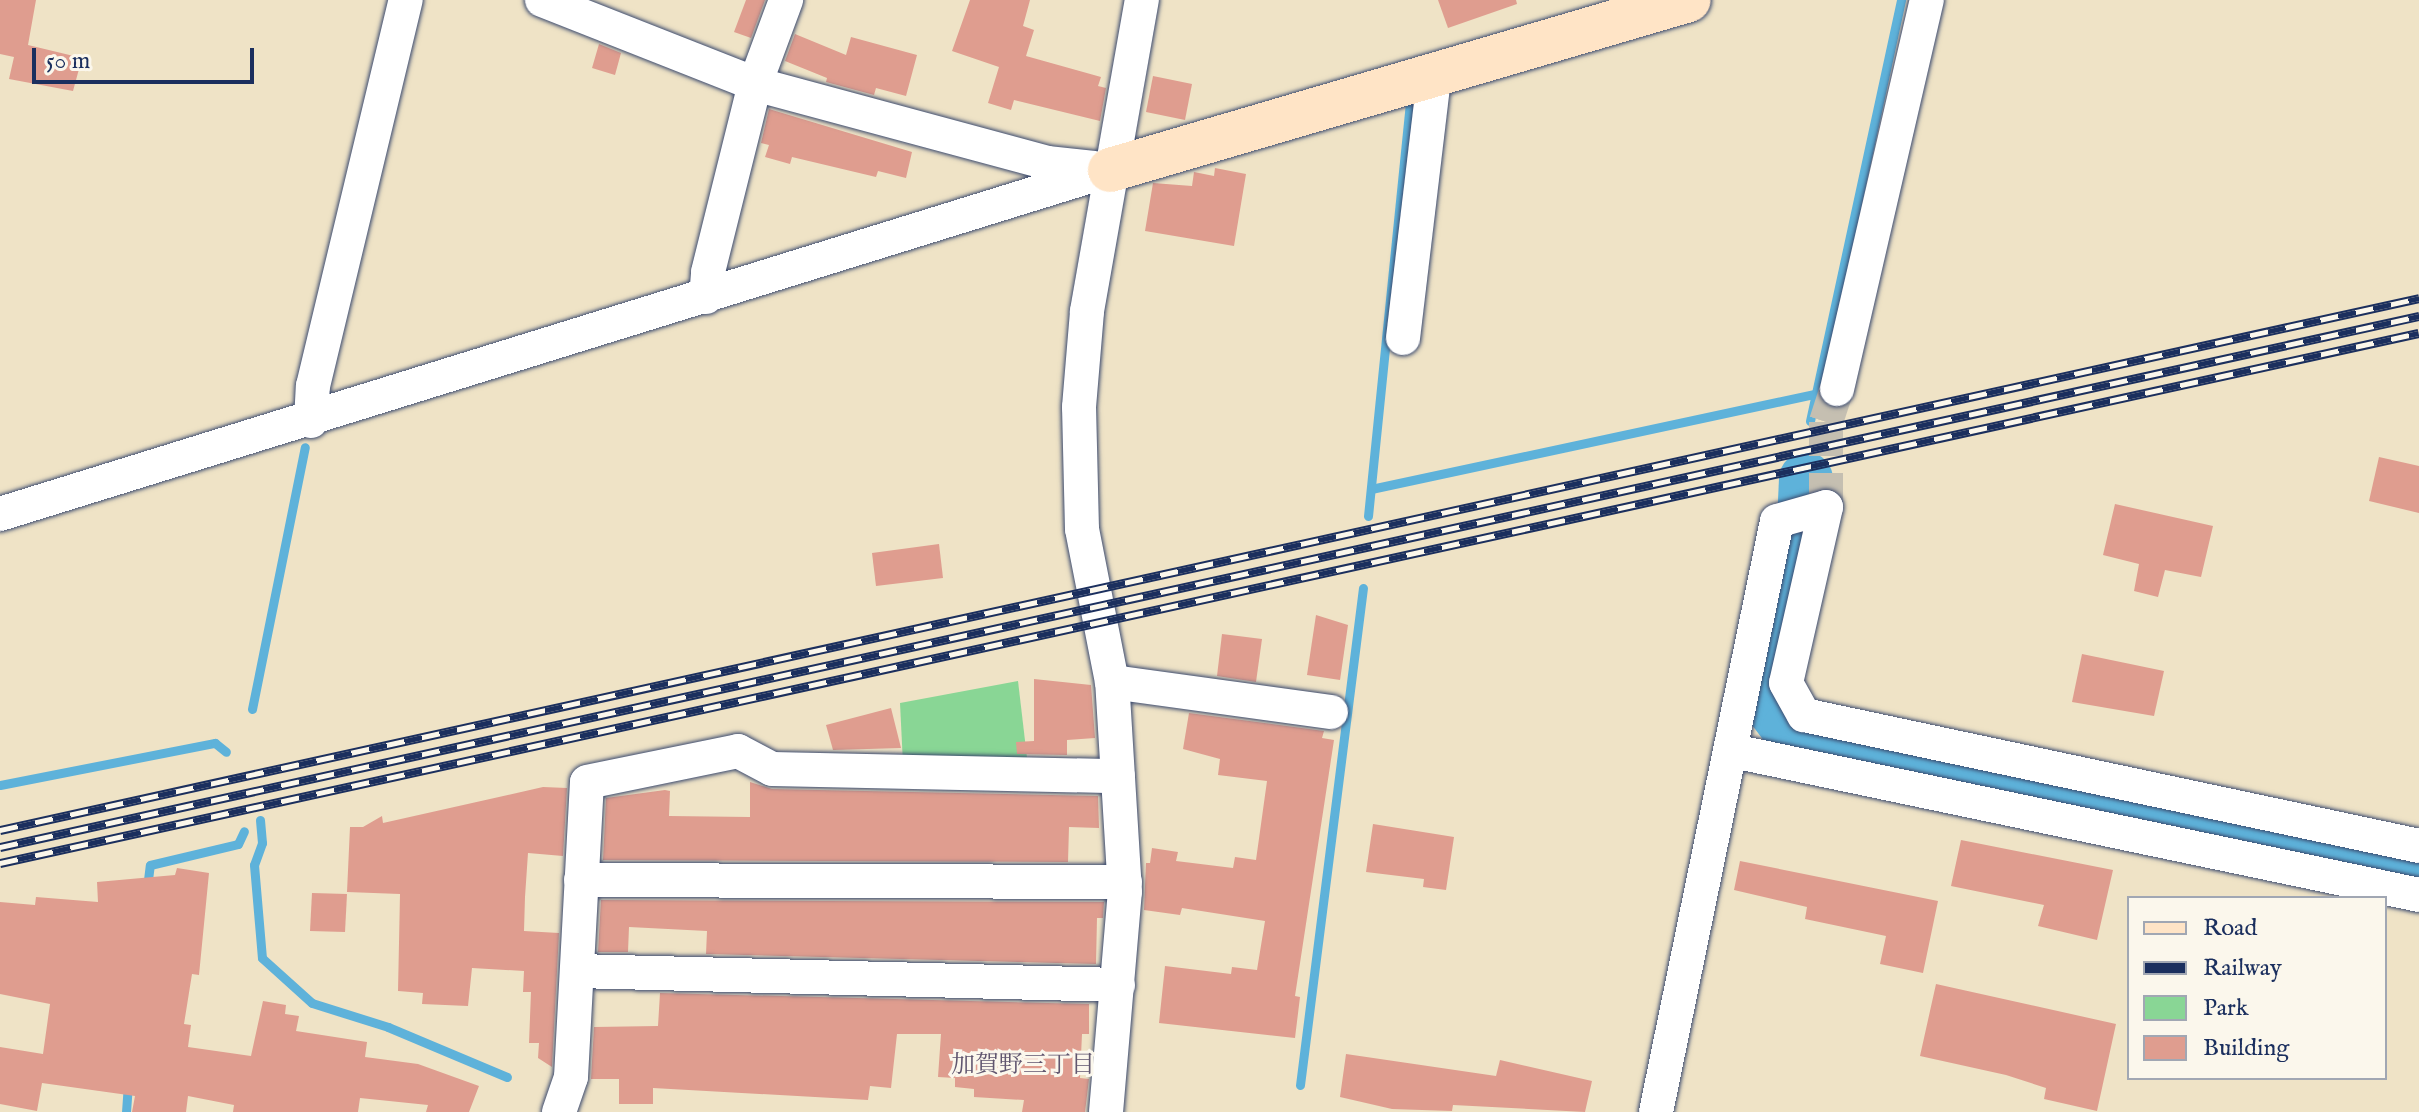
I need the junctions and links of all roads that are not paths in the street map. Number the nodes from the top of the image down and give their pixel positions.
1 (406, 0) edge
2 (542, 0) edge
3 (786, 0) edge
4 (1142, 0) edge
5 (1689, 0) edge
6 (1927, 0) edge
7 (1601, 14) edge
8 (1434, 77) junction
9 (755, 84) junction
10 (1110, 170) junction
11 (706, 297) junction
12 (1403, 338) dead end
13 (1837, 389) tunnel mouth
14 (311, 421) junction
15 (0, 514) edge
16 (1112, 682) junction
17 (1331, 712) dead end
18 (1733, 751) junction
19 (1118, 776) junction
20 (2419, 846) edge
21 (581, 880) junction
22 (1125, 882) junction
23 (2419, 895) edge
24 (577, 971) junction
25 (1118, 985) junction
26 (559, 1112) edge
27 (1106, 1112) edge
28 (1656, 1112) edge

1 - 14 street
2 - 9 street
3 - 9 street
4 - 10 street
5 - 7 street
6 - 13 street
7 - 8 street
8 - 10 street
8 - 12 street
9 - 10 street
9 - 11 street
10 - 11 street
10 - 16 street
11 - 14 street
14 - 15 street
16 - 17 street
16 - 19 street
18 - 20 street
18 - 23 street
18 - 28 street
19 - 21 street
19 - 22 street
21 - 22 street
21 - 24 street
22 - 25 street
24 - 25 street
24 - 26 street
25 - 27 street

